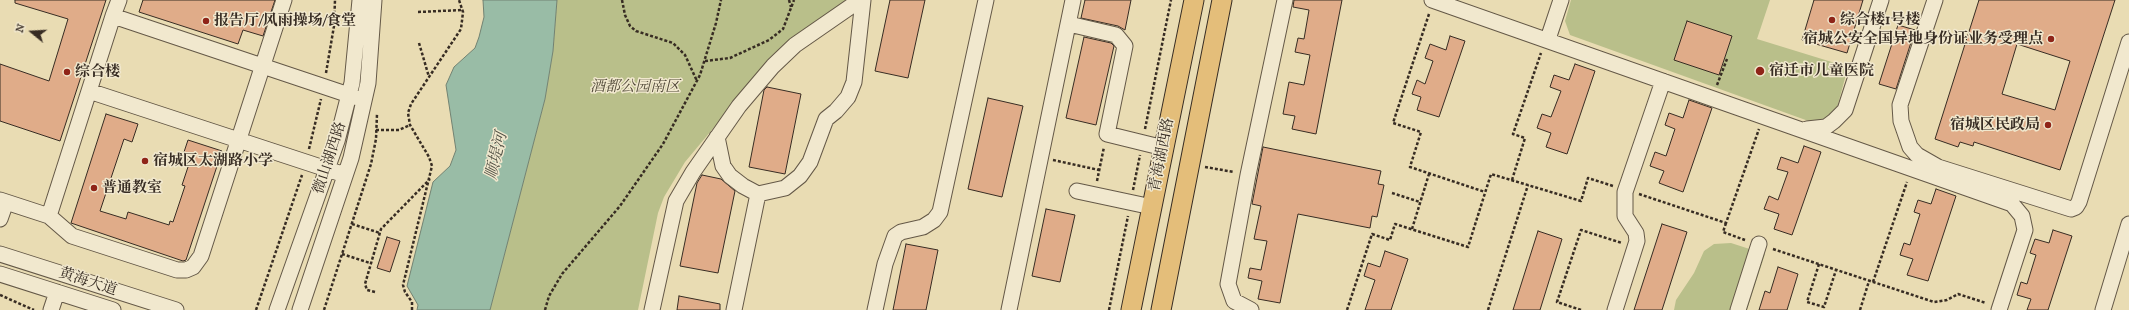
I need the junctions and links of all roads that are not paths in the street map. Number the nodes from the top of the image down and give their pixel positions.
1 (119, 0) edge
2 (284, 0) edge
3 (360, 0) edge
4 (374, 0) edge
5 (860, 0) edge
6 (863, 0) edge
7 (986, 0) edge
8 (1073, 0) edge
9 (1194, 0) edge
10 (1222, 0) edge
11 (1285, 0) edge
12 (1433, 0) edge
13 (1449, 0) edge
14 (1561, 0) edge
15 (1881, 0) edge
16 (1935, 0) edge
17 (113, 16) junction
18 (1069, 24) junction
19 (1548, 38) junction
20 (2129, 42) edge
21 (263, 65) junction
22 (1663, 81) junction
23 (89, 91) junction
24 (349, 95) junction
25 (364, 100) junction
26 (717, 137) junction
27 (240, 140) junction
28 (1164, 148) junction
29 (328, 169) junction
30 (345, 175) junction
31 (1077, 192) dead end
32 (758, 194) junction
33 (3, 201) edge
34 (1152, 207) junction
35 (49, 216) junction
36 (0, 219) edge
37 (2129, 224) edge
38 (1758, 244) road end
39 (0, 254) edge
40 (0, 274) edge
41 (57, 292) junction
42 (1999, 309) edge
43 (51, 310) edge
44 (113, 310) edge
45 (176, 310) edge
46 (277, 310) edge
47 (300, 310) edge
48 (652, 310) edge
49 (734, 310) edge
50 (875, 310) edge
51 (1009, 310) edge
52 (1131, 310) edge
53 (1161, 310) edge
54 (1251, 310) edge
55 (1615, 310) edge
56 (1738, 310) edge
57 (2103, 310) edge

1 - 17 street
2 - 21 street
3 - 24 street, 微山湖西路
4 - 25 street, 微山湖西路
5 - 26 street
6 - 32 street
7 - 50 street
8 - 18 street
9 - 28 main road, 青海湖西路
10 - 53 main road, 青海湖西路
11 - 54 street
12 - 19 street
13 - 19 street
14 - 19 street
15 - 19 street
16 - 20 street
17 - 21 street
17 - 23 street
18 - 28 street
18 - 51 street
19 - 22 street
21 - 24 street
21 - 27 street
22 - 42 street
22 - 55 street
23 - 27 street
23 - 35 street
24 - 25 street
24 - 29 street, 微山湖西路
25 - 30 street, 微山湖西路
26 - 32 street
26 - 48 street
27 - 29 street
27 - 35 street
28 - 34 main road, 青海湖西路
29 - 30 street
29 - 46 street, 微山湖西路
30 - 47 street, 微山湖西路
31 - 34 street
32 - 49 street
33 - 35 street
33 - 36 street
34 - 52 main road, 青海湖西路
37 - 57 street
38 - 56 street
39 - 45 street, 黄海大道
40 - 41 street, 黄海大道
41 - 43 street
41 - 44 street, 黄海大道

